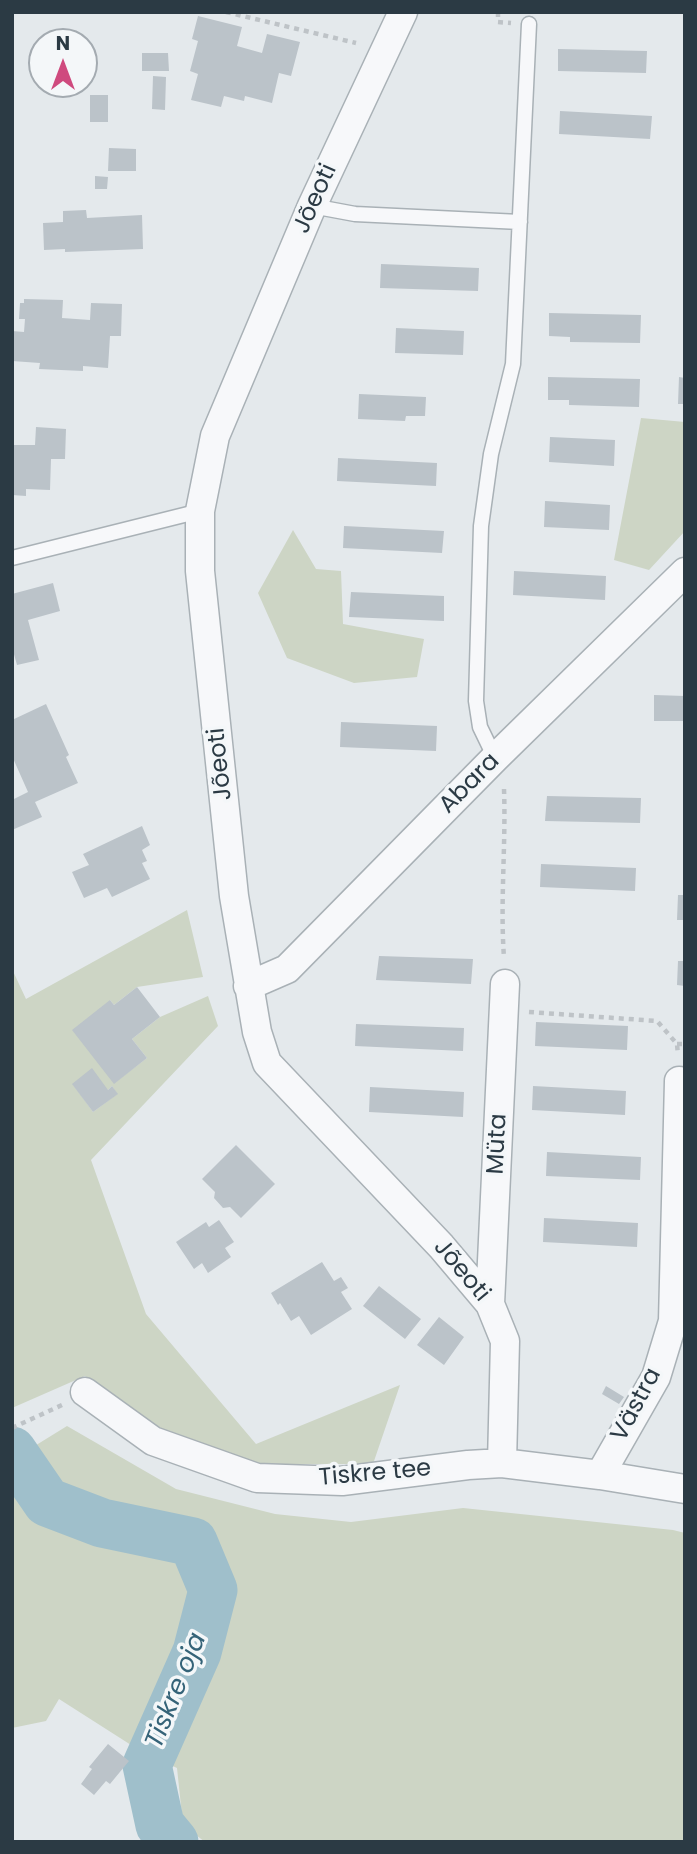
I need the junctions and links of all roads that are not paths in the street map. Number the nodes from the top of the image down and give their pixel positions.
1 (403, 12) edge
2 (529, 24) dead end
3 (312, 206) junction
4 (520, 222) junction
5 (200, 511) junction
6 (12, 558) edge
7 (685, 572) edge
8 (495, 758) junction
9 (248, 986) junction
10 (504, 997) road end
11 (679, 1081) road end
12 (490, 1304) junction
13 (85, 1392) road end
14 (502, 1463) junction
15 (600, 1475) junction
16 (685, 1489) edge

1 - 3 street, Jõeoti
2 - 4 lane
3 - 4 lane
3 - 5 street, Jõeoti
4 - 8 lane
5 - 6 lane
5 - 9 street, Jõeoti
7 - 8 street, Abara
8 - 9 street, Abara
9 - 12 street, Jõeoti
10 - 12 street, Müta
11 - 15 street, Västra
12 - 14 street, Jõeoti
13 - 14 street, Tiskre tee
14 - 15 street, Tiskre tee
15 - 16 street, Tiskre tee

